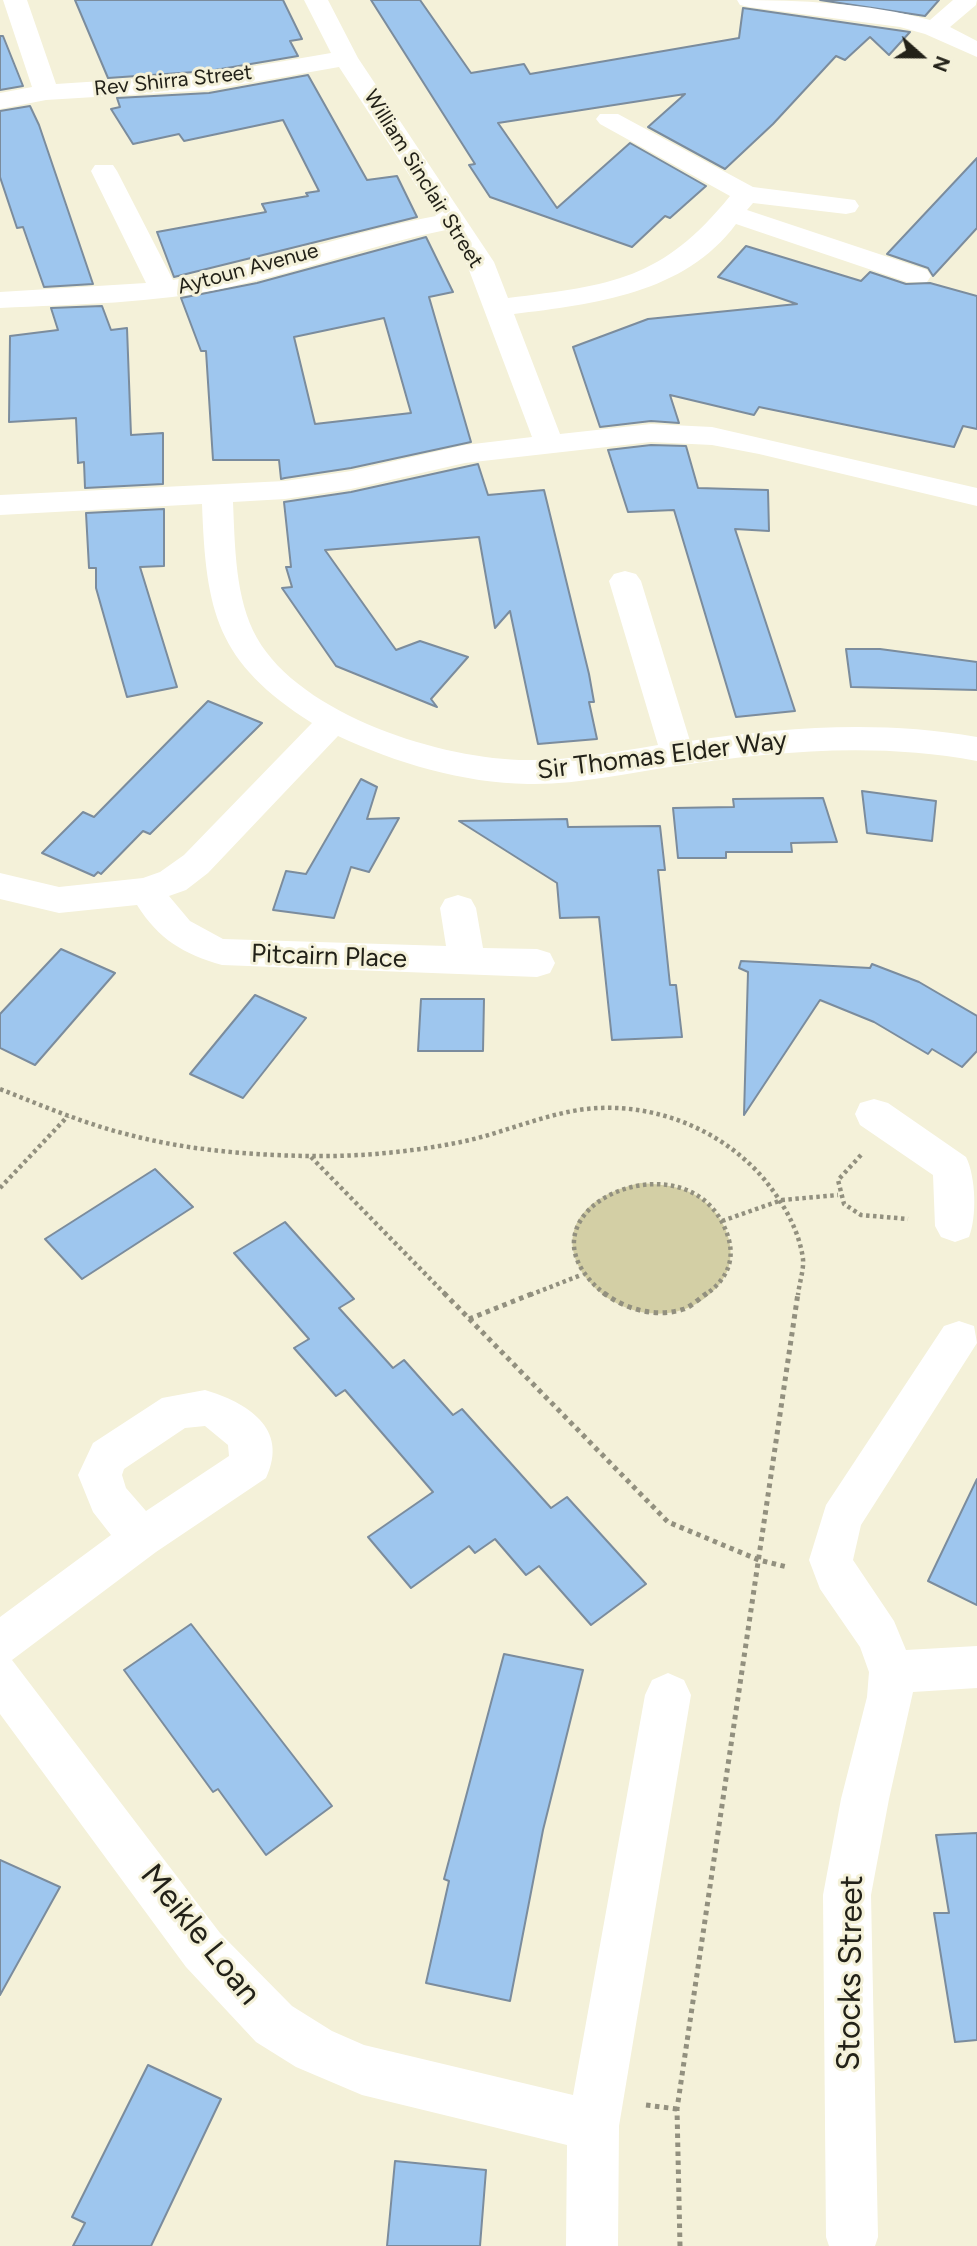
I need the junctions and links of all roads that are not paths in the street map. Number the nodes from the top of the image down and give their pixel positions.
1 (15, 0) edge
2 (316, 0) edge
3 (967, 0) edge
4 (764, 1) edge
5 (934, 29) junction
6 (977, 50) edge
7 (346, 58) junction
8 (46, 92) junction
9 (0, 101) edge
10 (609, 119) dead end
11 (104, 171) dead end
12 (737, 203) junction
13 (846, 206) dead end
14 (452, 221) junction
15 (918, 276) dead end
16 (164, 290) junction
17 (0, 300) edge
18 (495, 308) junction
19 (548, 443) junction
20 (217, 494) junction
21 (977, 497) edge
22 (0, 505) edge
23 (625, 581) dead end
24 (334, 720) junction
25 (977, 749) edge
26 (677, 754) junction
27 (0, 886) edge
28 (146, 891) junction
29 (458, 908) dead end
30 (467, 961) junction
31 (537, 963) dead end
32 (884, 1121) road end
33 (965, 1166) edge
34 (955, 1222) road end
35 (959, 1338) dead end
36 (141, 1538) dead end
37 (0, 1644) edge
38 (977, 1667) edge
39 (892, 1672) junction
40 (0, 1677) edge
41 (668, 1695) dead end
42 (593, 2126) junction
43 (852, 2236) dead end
44 (593, 2246) edge

1 - 8 street
2 - 7 street, William Sinclair Street
3 - 5 street
4 - 5 street
5 - 6 street
7 - 8 street, Rev Shirra Street
7 - 14 street, William Sinclair Street
8 - 9 street, Rev Shirra Street
10 - 12 street
11 - 16 street
12 - 13 street
12 - 15 street
12 - 18 street
14 - 16 street, Aytoun Avenue
14 - 18 street, William Sinclair Street
16 - 17 street, Aytoun Avenue
18 - 19 street, William Sinclair Street
19 - 20 street
19 - 21 street
20 - 22 street
20 - 24 street, Sir Thomas Elder Way
23 - 26 street
24 - 26 street, Sir Thomas Elder Way
24 - 28 street
25 - 26 street, Sir Thomas Elder Way
27 - 28 street
28 - 30 street, Pitcairn Place
29 - 30 street
30 - 31 street, Pitcairn Place
32 - 33 street
33 - 34 street
35 - 39 street, Stocks Street
36 - 37 street
38 - 39 street
39 - 43 street, Stocks Street
40 - 42 street, Meikle Loan
41 - 42 street
42 - 44 street

